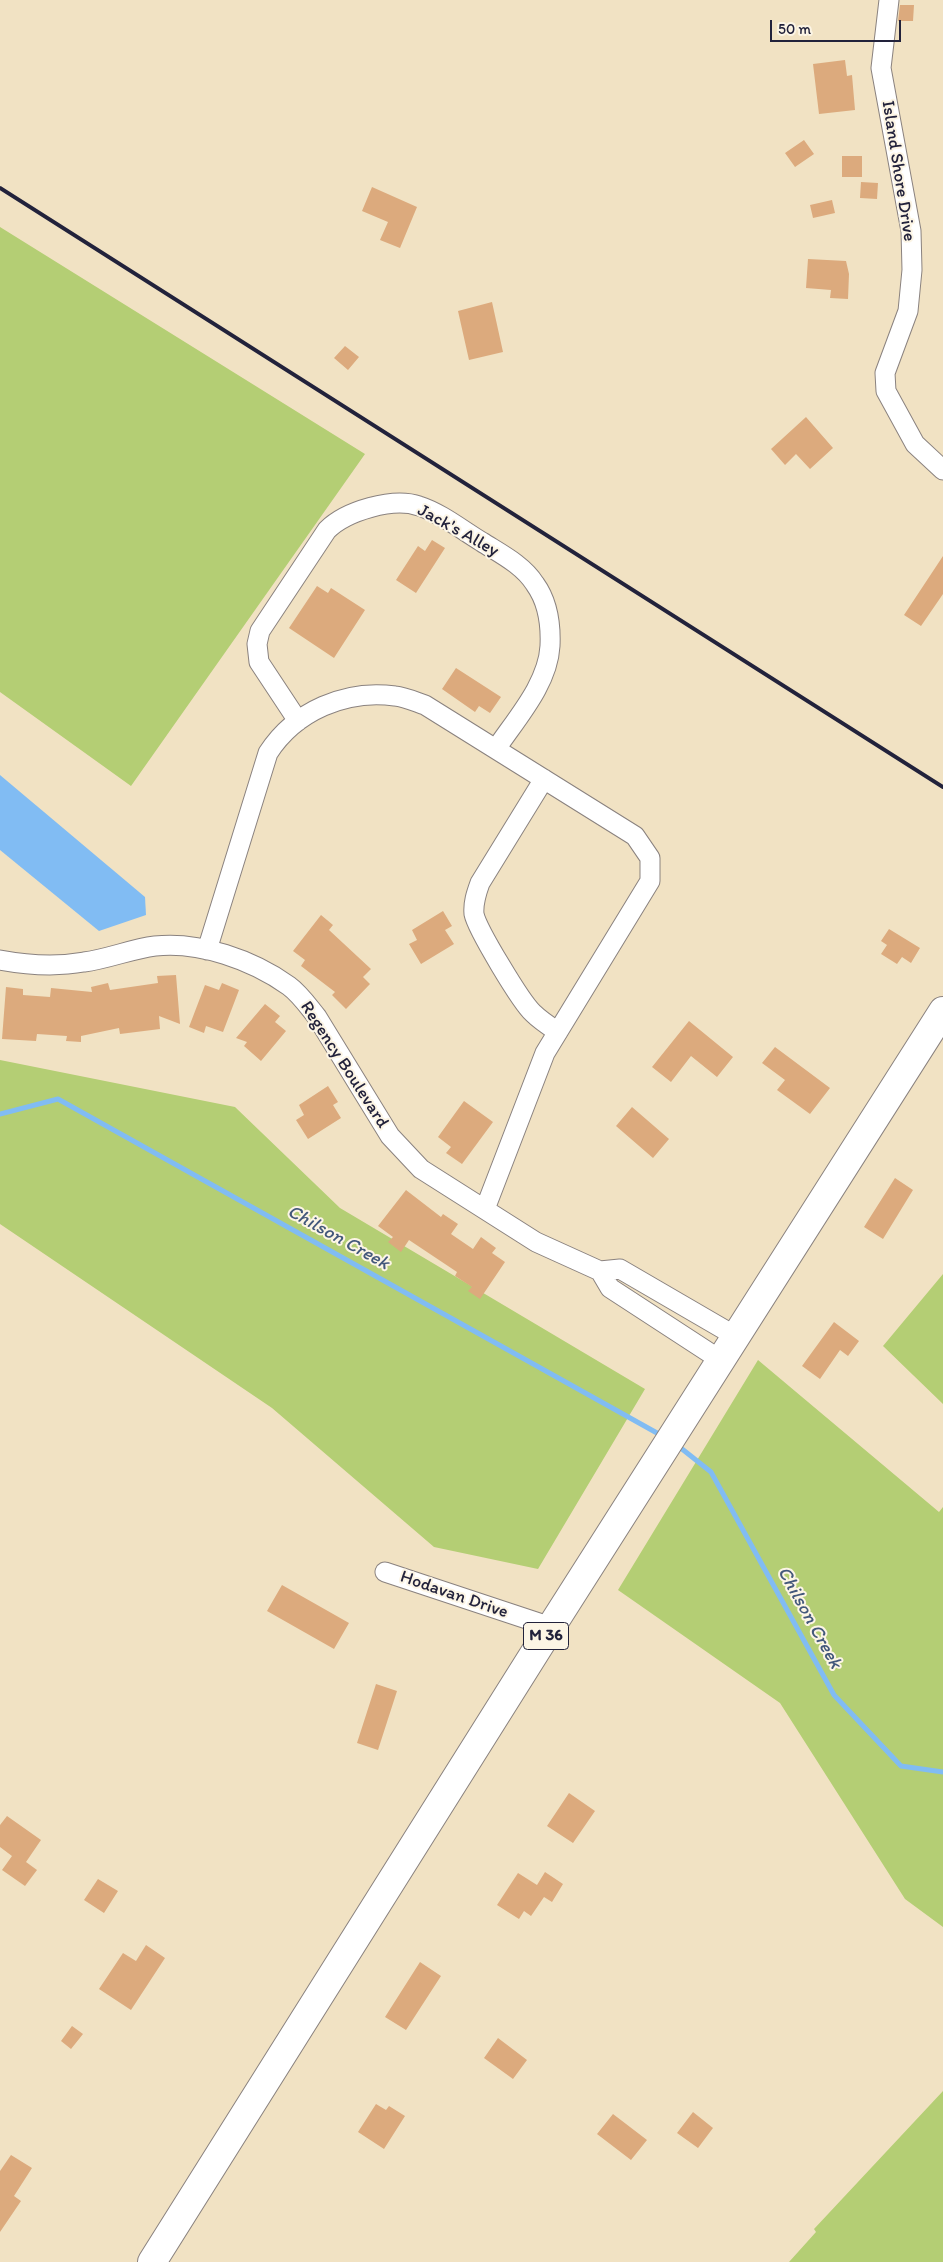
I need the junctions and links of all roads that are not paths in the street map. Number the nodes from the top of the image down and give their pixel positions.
1 (889, 0) edge
2 (943, 470) edge
3 (298, 721) junction
4 (496, 749) junction
5 (544, 779) junction
6 (207, 950) junction
7 (0, 960) edge
8 (943, 1011) edge
9 (558, 1032) junction
10 (485, 1209) junction
11 (600, 1271) junction
12 (737, 1337) junction
13 (722, 1361) junction
14 (386, 1572) dead end
15 (551, 1627) junction
16 (152, 2262) edge

1 - 2 street, Island Shore Drive
3 - 4 street
3 - 4 street, Jack's Alley
3 - 6 street
4 - 5 street
5 - 9 street
5 - 9 street
6 - 7 street, Regency Boulevard
6 - 10 street, Regency Boulevard
8 - 12 main road, M 36
9 - 10 street
10 - 11 street, Regency Boulevard
11 - 12 street, Regency Boulevard
11 - 13 street, Regency Boulevard
12 - 13 main road, M 36
13 - 15 main road, M 36
14 - 15 street, Hodavan Drive
15 - 16 main road, M 36

